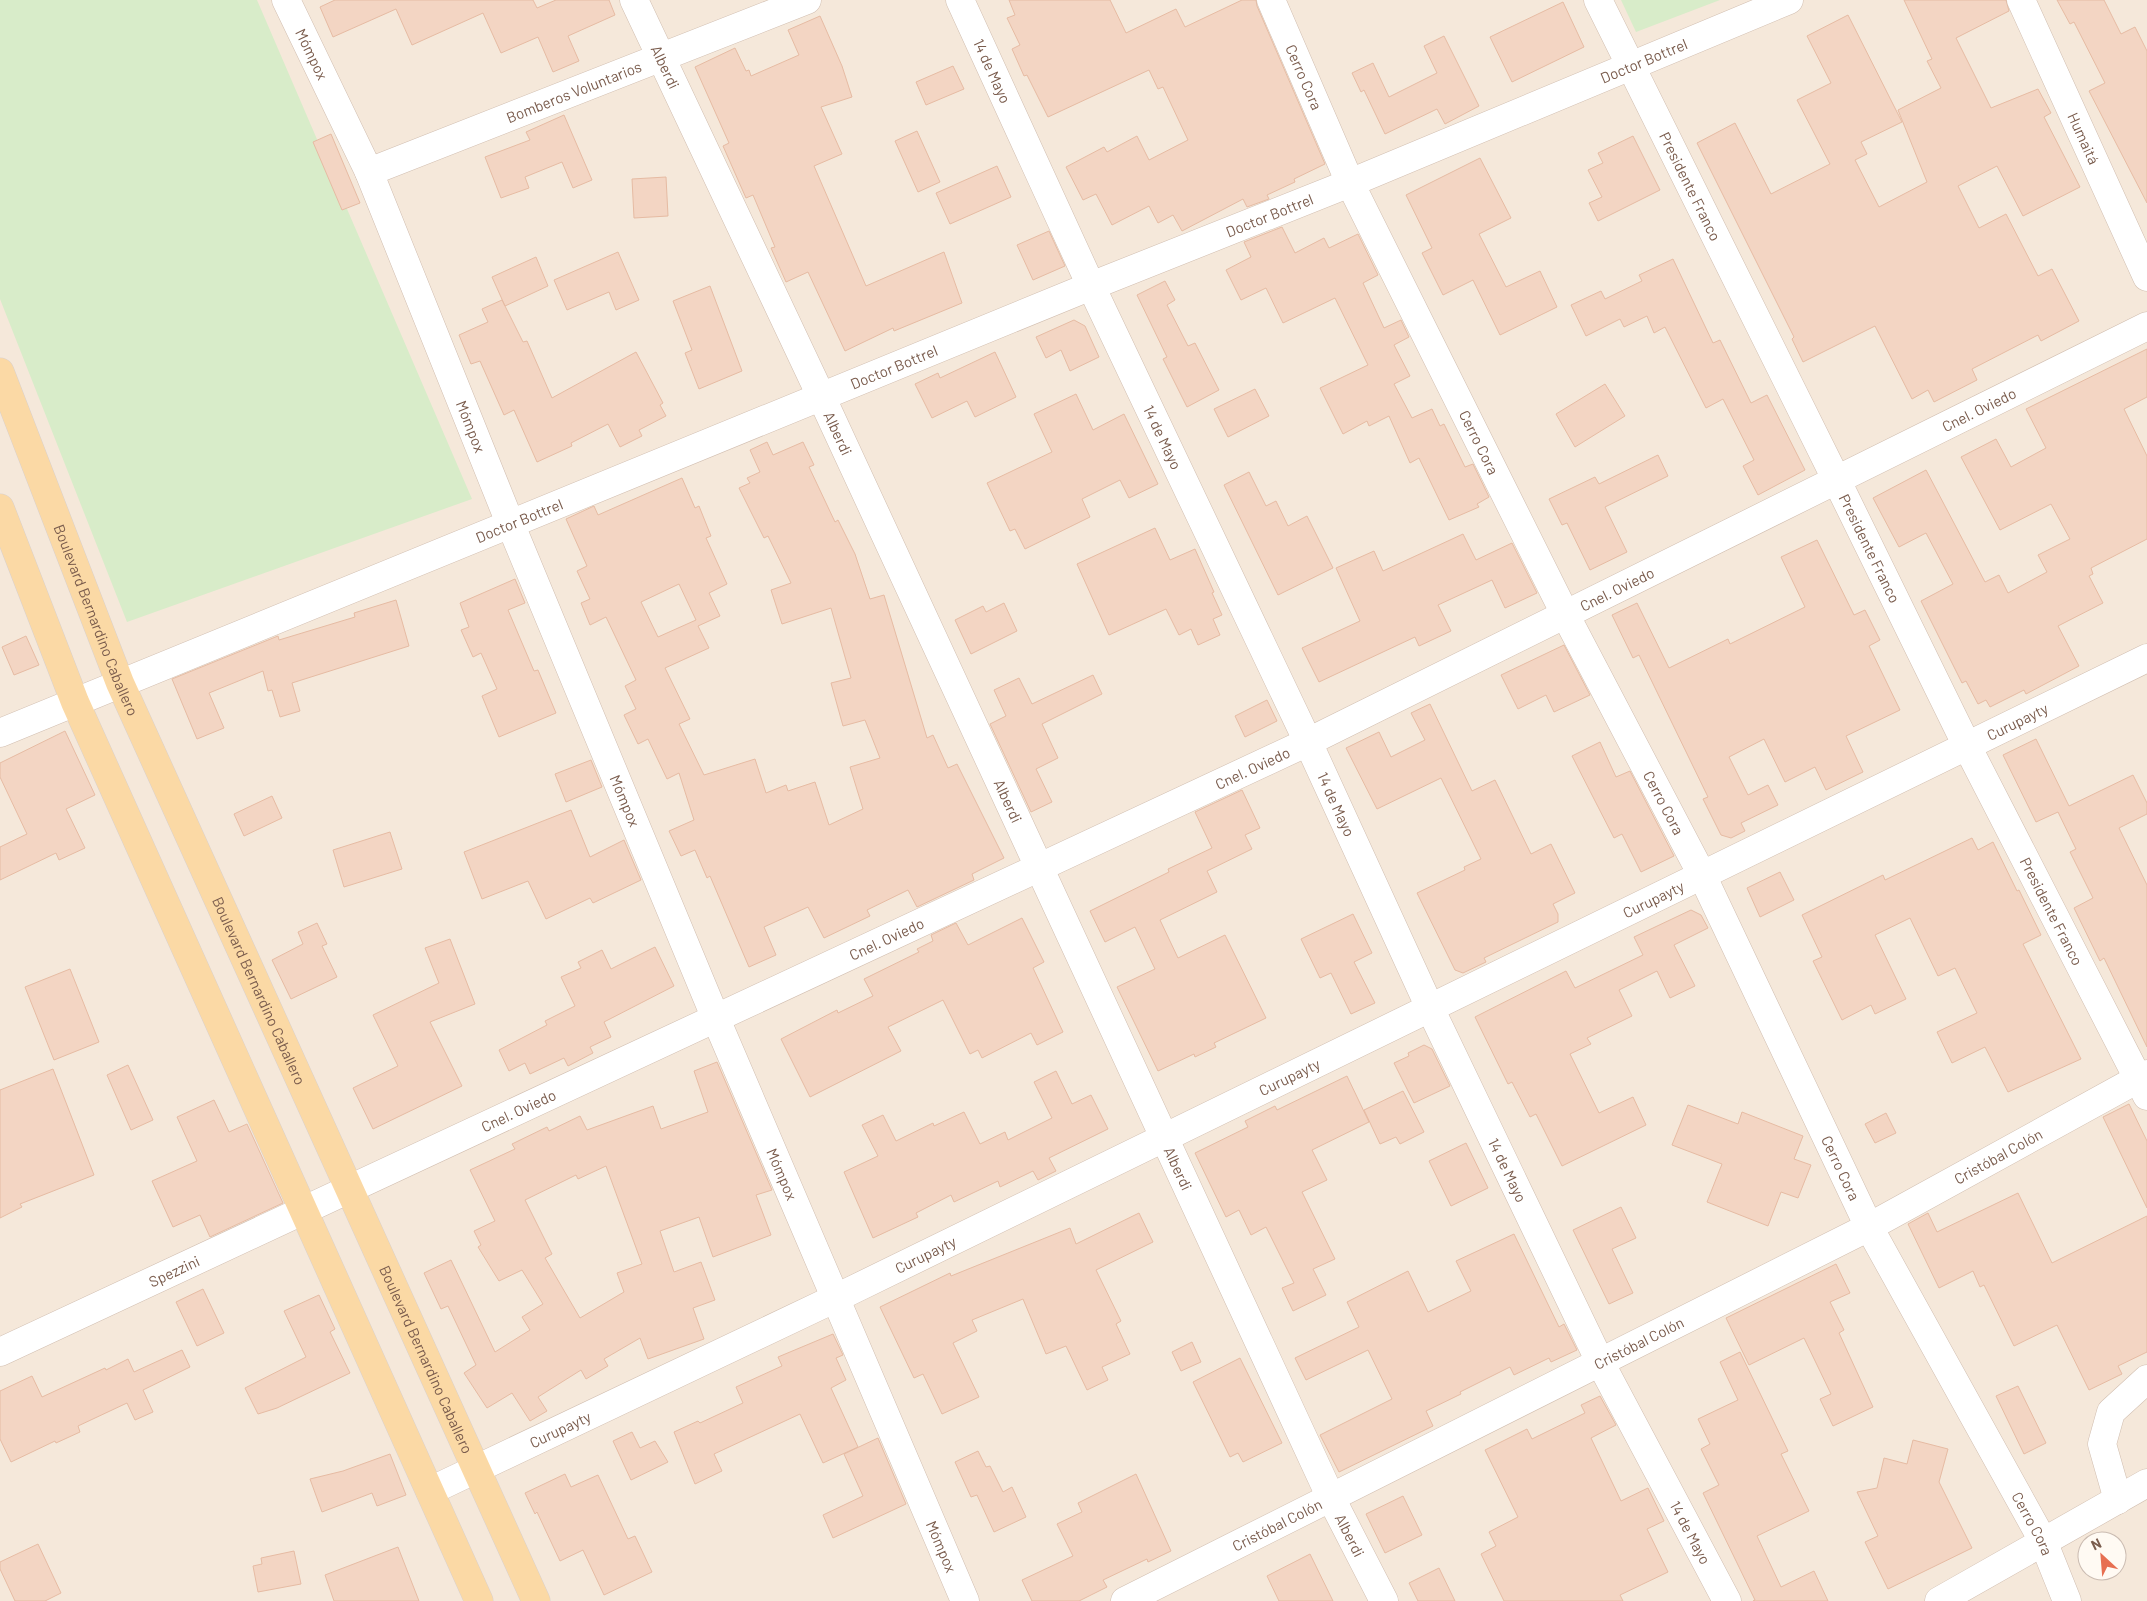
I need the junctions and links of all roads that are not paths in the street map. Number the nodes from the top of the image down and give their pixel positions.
1 (286, 0) edge
2 (634, 0) edge
3 (806, 0) edge
4 (960, 0) edge
5 (1271, 0) edge
6 (1598, 0) edge
7 (1789, 0) edge
8 (2021, 0) edge
9 (660, 57) junction
10 (1630, 65) junction
11 (369, 172) junction
12 (1350, 183) junction
13 (2147, 278) edge
14 (1092, 286) junction
15 (2147, 326) edge
16 (0, 372) edge
17 (821, 396) junction
18 (1837, 481) junction
19 (0, 508) edge
20 (510, 524) junction
21 (1566, 616) junction
22 (2147, 658) edge
23 (120, 683) junction
24 (75, 702) junction
25 (0, 733) edge
26 (1308, 742) junction
27 (1967, 746) junction
28 (1040, 868) junction
29 (1702, 875) junction
30 (1430, 1008) junction
31 (716, 1018) junction
32 (2144, 1083) edge
33 (1164, 1137) junction
34 (350, 1189) junction
35 (304, 1210) junction
36 (1869, 1227) junction
37 (836, 1298) junction
38 (0, 1352) edge
39 (1600, 1362) junction
40 (2147, 1378) edge
41 (476, 1469) junction
42 (2147, 1483) edge
43 (430, 1491) junction
44 (1331, 1498) junction
45 (2118, 1500) junction
46 (2043, 1541) junction
47 (479, 1601) edge
48 (536, 1601) edge
49 (965, 1601) edge
50 (1125, 1601) edge
51 (1384, 1601) edge
52 (1727, 1601) edge
53 (1939, 1601) edge
54 (2067, 1601) edge

1 - 11 street, Mómpox
2 - 9 street, Alberdi
3 - 9 street, Bomberos Voluntarios
4 - 14 street, 14 de Mayo
5 - 12 street, Cerro Cora
6 - 10 street, Presidente Franco
7 - 10 street, Doctor Bottrel
8 - 13 street, Humaitá
9 - 11 street, Bomberos Voluntarios
9 - 17 street, Alberdi
10 - 12 street, Doctor Bottrel
10 - 18 street, Presidente Franco
11 - 20 street, Mómpox
12 - 14 street, Doctor Bottrel
12 - 21 street, Cerro Cora
14 - 17 street, Doctor Bottrel
14 - 26 street, 14 de Mayo
15 - 18 street, Cnel. Oviedo
16 - 23 main road, Boulevard Bernardino Caballero
17 - 20 street, Doctor Bottrel
17 - 28 street, Alberdi
18 - 21 street, Cnel. Oviedo
18 - 27 street, Presidente Franco
19 - 24 main road
20 - 23 street, Doctor Bottrel
20 - 31 street, Mómpox
21 - 26 street, Cnel. Oviedo
21 - 29 street, Cerro Cora
22 - 27 street, Curupayty
23 - 24 street, Doctor Bottrel
23 - 34 main road, Boulevard Bernardino Caballero
24 - 25 street, Doctor Bottrel
24 - 35 main road
26 - 28 street, Cnel. Oviedo
26 - 30 street, 14 de Mayo
27 - 29 street, Curupayty
27 - 32 street, Presidente Franco
28 - 31 street, Cnel. Oviedo
28 - 33 street, Alberdi
29 - 30 street, Curupayty
29 - 36 street, Cerro Cora
30 - 33 street, Curupayty
30 - 39 street, 14 de Mayo
31 - 34 street, Cnel. Oviedo
31 - 37 street, Mómpox
32 - 36 street, Cristóbal Colón
33 - 37 street, Curupayty
33 - 44 street, Alberdi
34 - 35 street, Spezzini
34 - 41 main road, Boulevard Bernardino Caballero
35 - 38 street, Spezzini
35 - 43 main road
36 - 39 street, Cristóbal Colón
36 - 46 street, Cerro Cora
37 - 41 street, Curupayty
37 - 49 street, Mómpox
39 - 44 street, Cristóbal Colón
39 - 52 street, 14 de Mayo
40 - 45 street
41 - 43 street, Curupayty
41 - 48 main road, Boulevard Bernardino Caballero
42 - 45 street
43 - 47 main road
44 - 50 street, Cristóbal Colón
44 - 51 street, Alberdi
45 - 46 street
46 - 53 street
46 - 54 street, Cerro Cora

